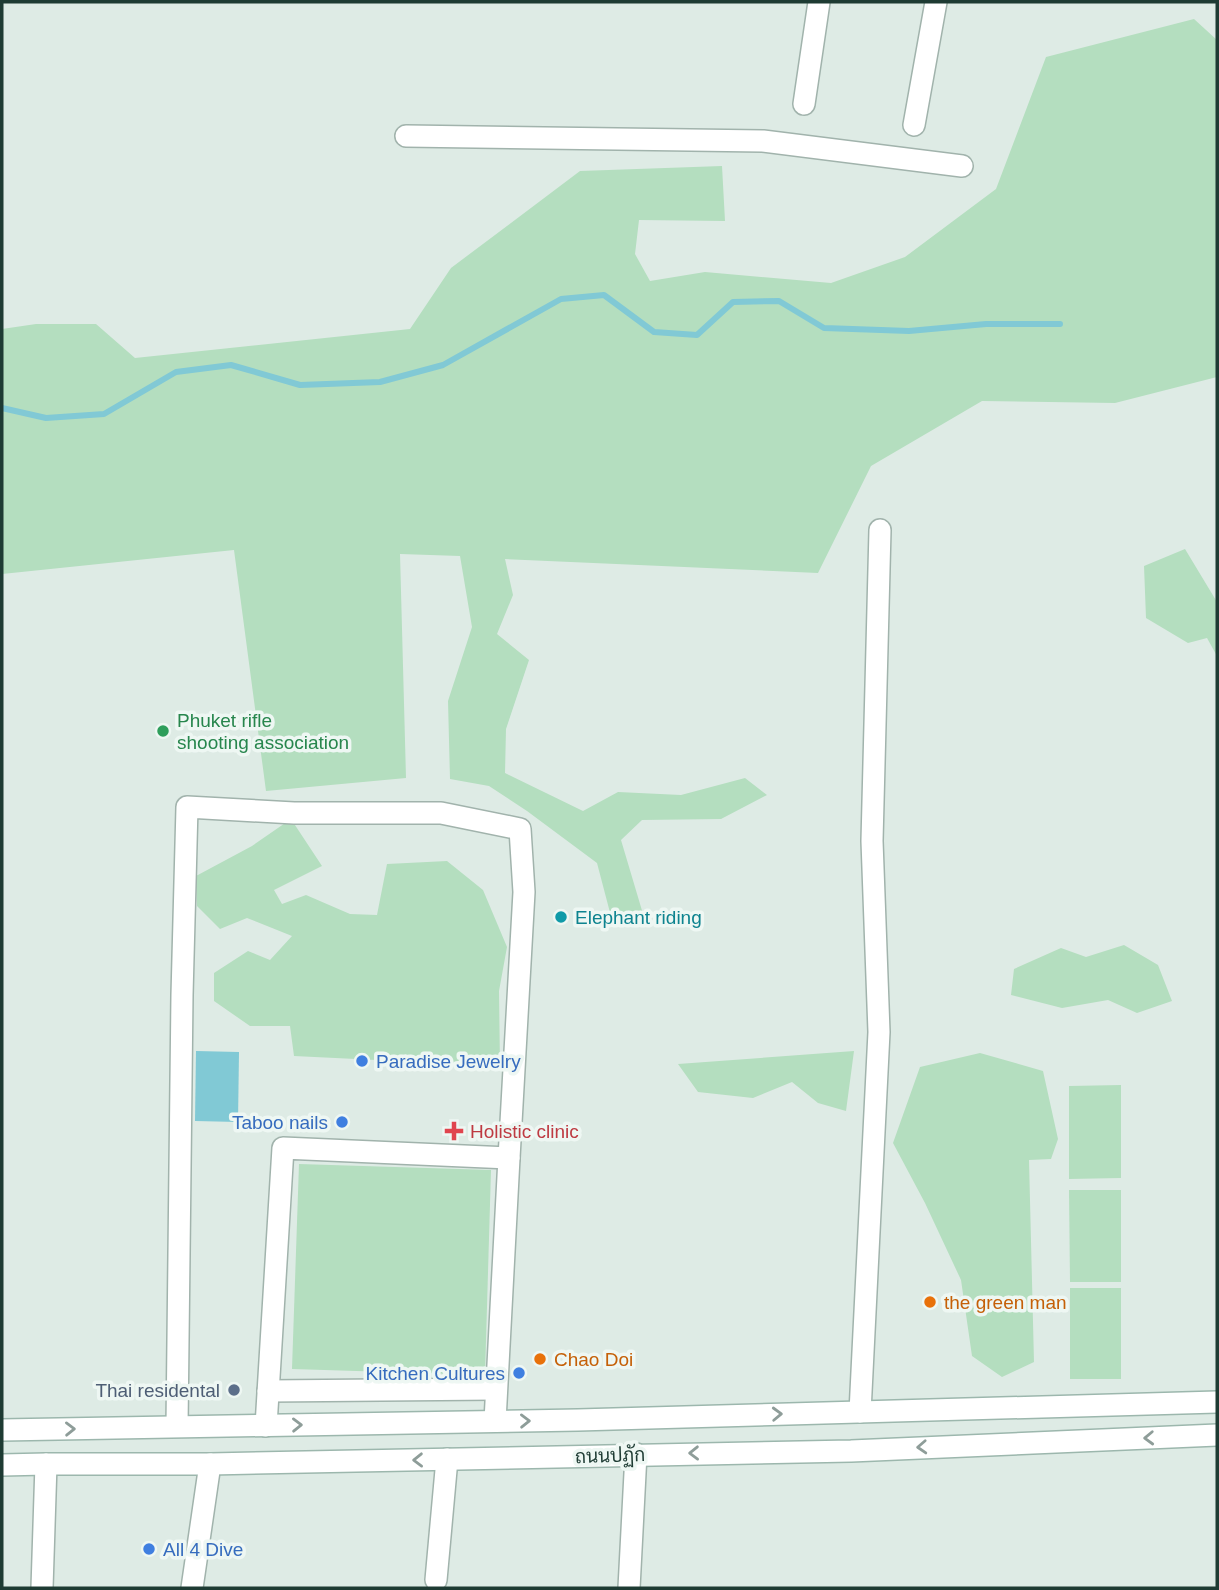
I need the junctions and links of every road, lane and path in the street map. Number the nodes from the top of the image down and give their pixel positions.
1 (819, 2) edge
2 (936, 2) edge
3 (804, 104) dead end
4 (914, 125) dead end
5 (406, 136) dead end
6 (962, 166) dead end
7 (880, 530) dead end
8 (509, 1158) junction
9 (496, 1389) junction
10 (268, 1391) junction
11 (1217, 1402) edge
12 (860, 1412) junction
13 (495, 1421) junction
14 (177, 1426) junction
15 (266, 1426) junction
16 (2, 1430) edge
17 (1217, 1436) edge
18 (636, 1454) junction
19 (447, 1459) junction
20 (46, 1464) junction
21 (211, 1464) junction
22 (2, 1465) edge
23 (436, 1580) dead end
24 (42, 1588) edge
25 (192, 1588) edge
26 (629, 1588) edge

1 - 3 street
2 - 4 street
5 - 6 street
7 - 12 street
8 - 9 street
8 - 10 street
8 - 14 street
9 - 10 street
9 - 13 street
10 - 15 street
11 - 12 street, ถนนปฏัก
13 -> 12 street, ถนนปฏัก
15 -> 13 street, ถนนปฏัก
14 - 15 street, ถนนปฏัก
16 -> 14 street, ถนนปฏัก
17 -> 18 street, ถนนปฏัก
18 - 19 street, ถนนปฏัก
18 - 26 street
19 -> 21 street, ถนนปฏัก
19 - 23 street
20 - 21 street, ถนนปฏัก
20 - 22 street, ถนนปฏัก
20 - 24 street
21 - 25 street

